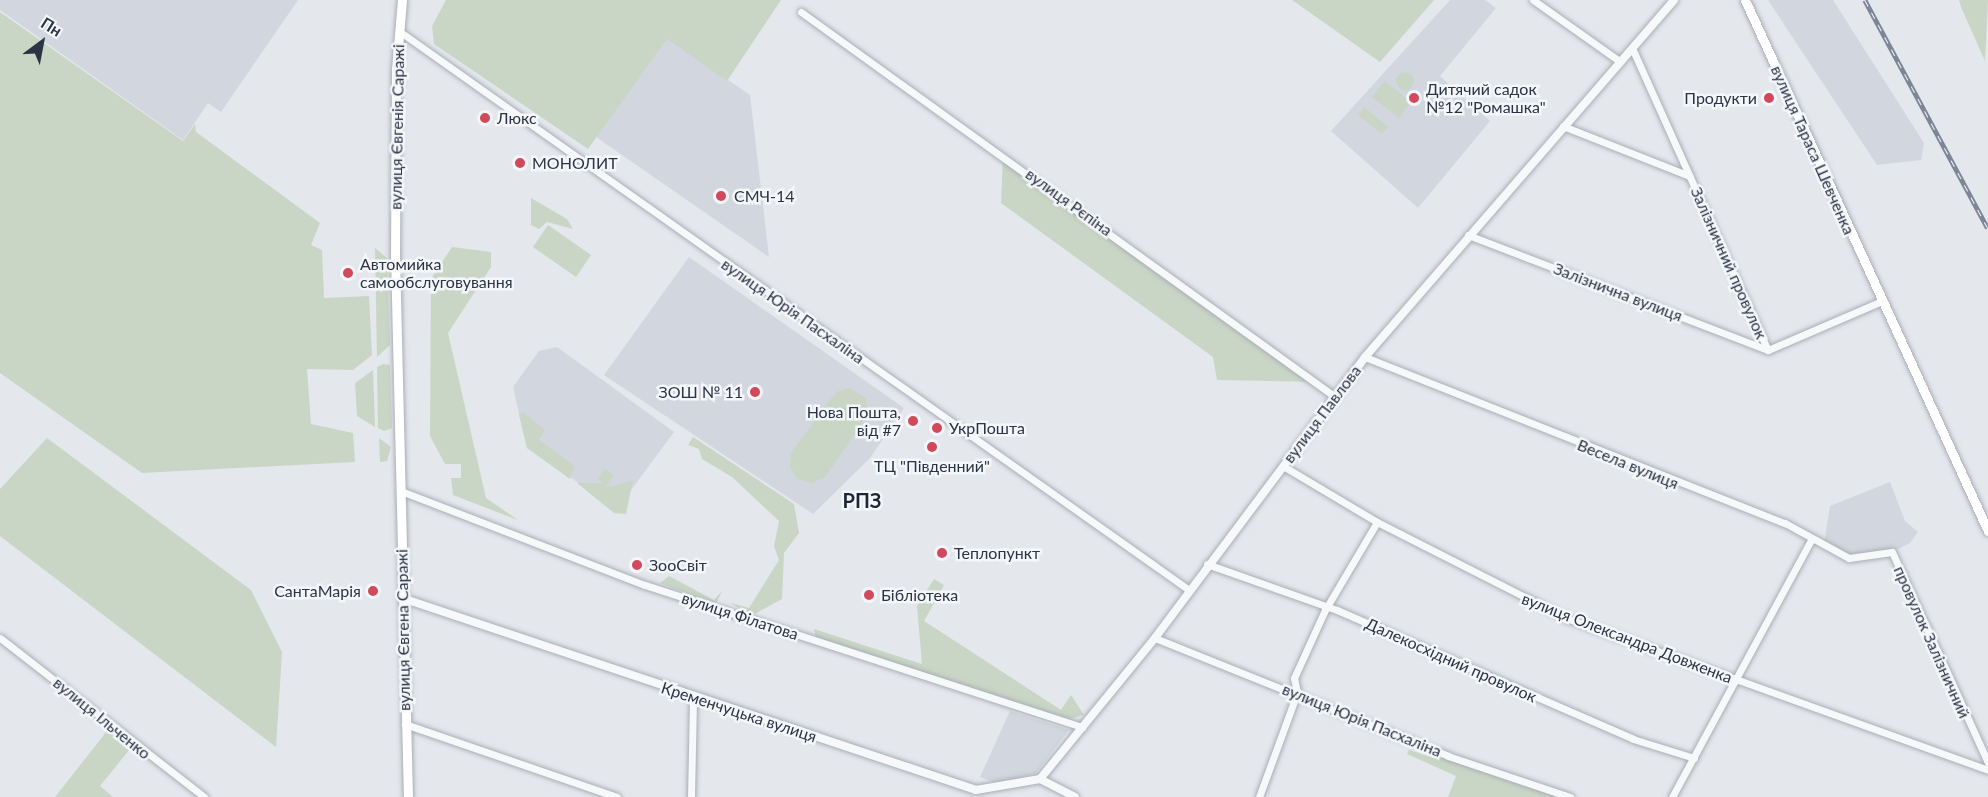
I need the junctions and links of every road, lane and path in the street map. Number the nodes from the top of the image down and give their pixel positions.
1 (402, 0) edge
2 (1533, 0) edge
3 (1674, 0) edge
4 (1745, 0) edge
5 (801, 12) dead end
6 (399, 31) junction
7 (1632, 48) junction
8 (1619, 61) junction
9 (1563, 126) junction
10 (1689, 176) junction
11 (1468, 235) junction
12 (1882, 301) junction
13 (1768, 350) junction
14 (1365, 357) junction
15 (1334, 396) junction
16 (401, 463) joint
17 (1284, 466) junction
18 (401, 491) junction
19 (1377, 522) junction
20 (1988, 531) edge
21 (1812, 538) junction
22 (1892, 552) joint
23 (1207, 564) junction
24 (1189, 590) junction
25 (402, 598) junction
26 (1325, 610) junction
27 (0, 638) edge
28 (1155, 638) junction
29 (1735, 681) junction
30 (1297, 693) junction
31 (693, 698) junction
32 (405, 724) junction
33 (1083, 727) junction
34 (1694, 758) junction
35 (1988, 763) edge
36 (1988, 770) edge
37 (1040, 779) junction
38 (204, 797) edge
39 (408, 797) edge
40 (617, 797) edge
41 (691, 797) edge
42 (1075, 797) edge
43 (1259, 797) edge
44 (1570, 797) edge
45 (1672, 797) edge

1 - 6 main road, вулиця Євгенія Саражі
2 - 8 street
3 - 7 street, вулиця Павлова
4 - 12 main road, вулиця Тараса Шевченка
5 - 15 street, вулиця Рєпіна
6 - 16 main road, вулиця Євгенія Саражі
6 - 24 street, вулиця Юрія Пасхаліна
7 - 8 street, вулиця Павлова
7 - 10 street, Залізничний провулок
8 - 9 street, вулиця Павлова
9 - 10 street, Залізничний провулок
9 - 11 street, вулиця Павлова
10 - 13 street, Залізничний провулок
11 - 13 street, Залізнична вулиця
11 - 14 street, вулиця Павлова
12 - 13 street
12 - 20 main road, вулиця Тараса Шевченка
14 - 15 street, вулиця Павлова
14 - 21 street, Весела вулиця
15 - 17 street, вулиця Павлова
16 - 18 main road, вулиця Євгена Саражі
17 - 19 street, вулиця Олександра Довженка
17 - 23 street, вулиця Павлова
18 - 25 main road, вулиця Євгена Саражі
18 - 33 street, вулиця Філатова
19 - 26 street
19 - 29 street, вулиця Олександра Довженка
21 - 22 street, Весела вулиця
21 - 29 street
22 - 35 street, провулок Залізничний
23 - 24 street, вулиця Павлова
23 - 26 street, Далекосхідний провулок
24 - 28 street, вулиця Павлова
25 - 31 street, Кременчуцька вулиця
25 - 32 main road, вулиця Євгена Саражі
26 - 30 street
26 - 34 street, Далекосхідний провулок
27 - 38 street, вулиця Ільченко
28 - 30 street, вулиця Юрія Пасхаліна
28 - 33 street, вулиця Павлова
29 - 34 street
29 - 36 street, вулиця Олександра Довженка
30 - 43 street
30 - 44 street, вулиця Юрія Пасхаліна
31 - 37 street, Кременчуцька вулиця
31 - 41 street
32 - 39 main road, вулиця Євгена Саражі
32 - 40 street
33 - 37 street, вулиця Павлова
34 - 45 street
37 - 42 street

